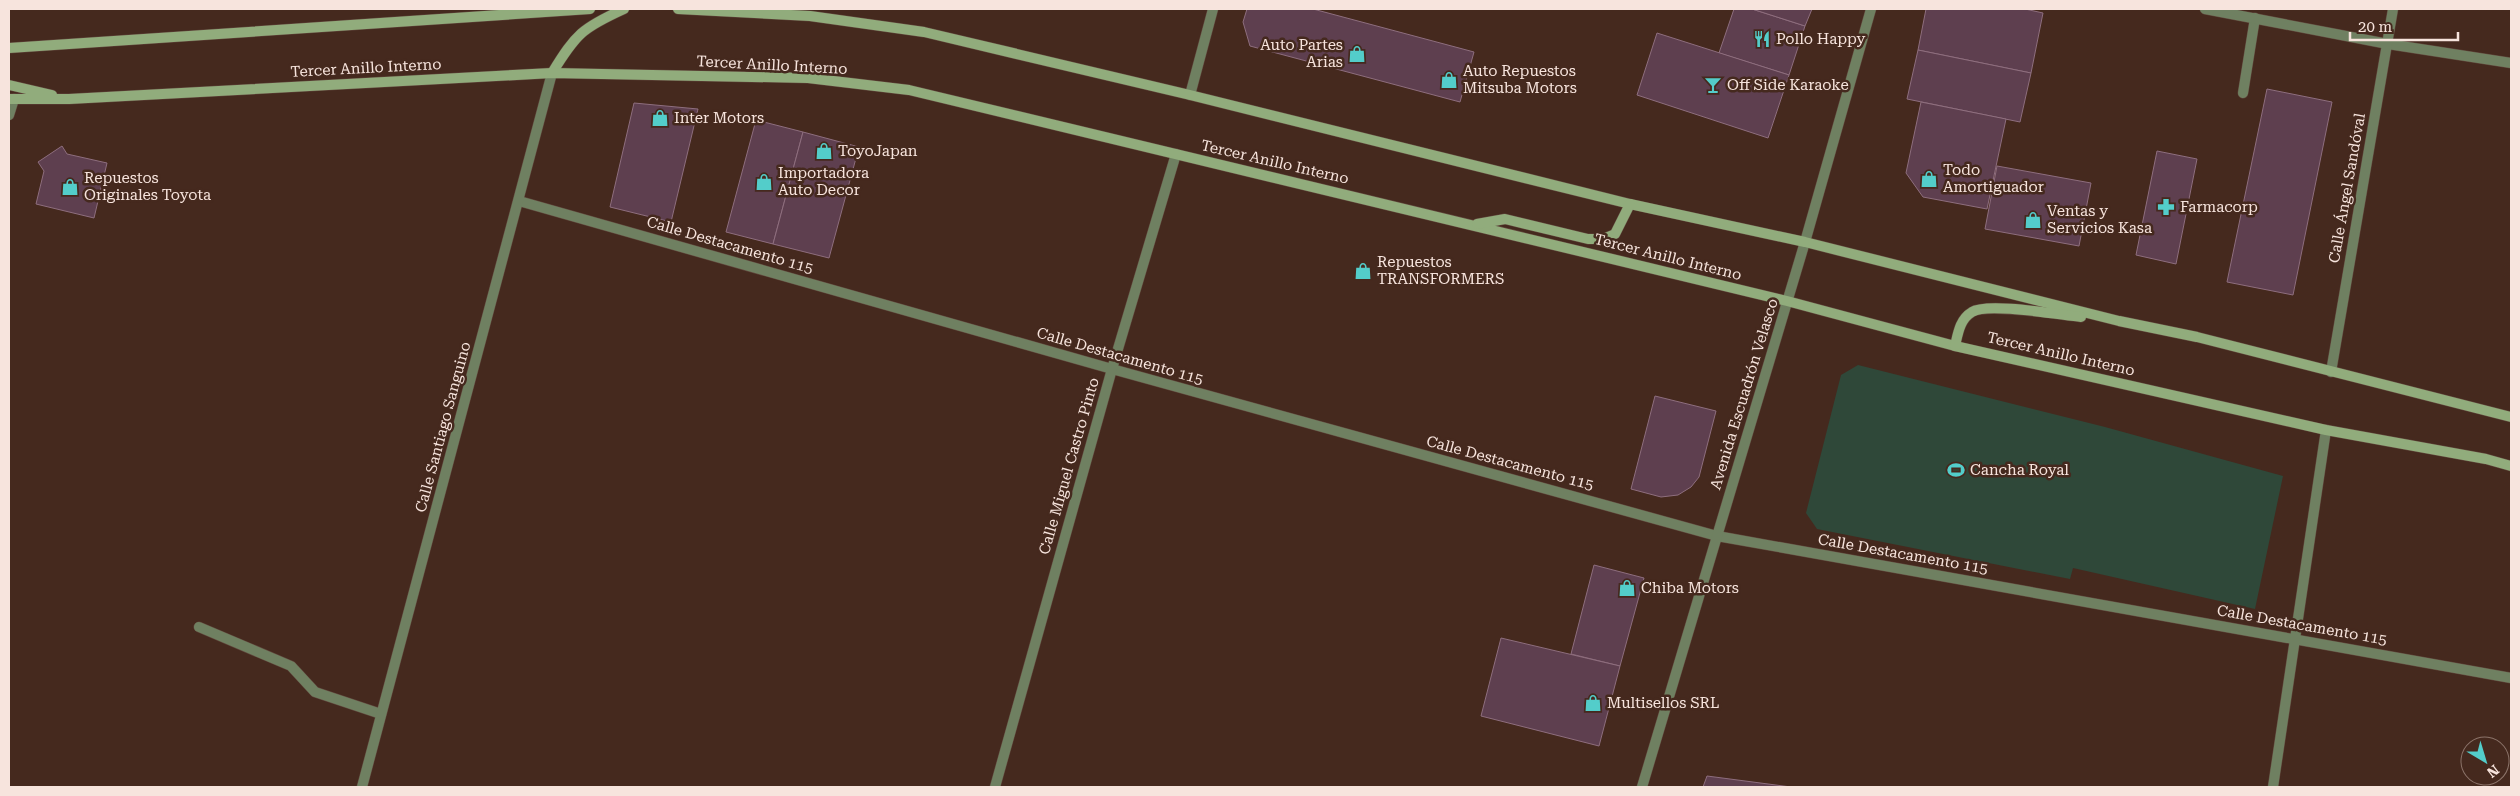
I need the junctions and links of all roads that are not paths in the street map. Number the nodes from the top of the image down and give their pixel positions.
1 (590, 9) edge
2 (624, 9) edge
3 (678, 9) edge
4 (1213, 9) edge
5 (1871, 9) edge
6 (2205, 9) edge
7 (2393, 9) edge
8 (2255, 18) junction
9 (2388, 44) junction
10 (9, 48) edge
11 (2511, 63) edge
12 (552, 73) junction
13 (9, 85) edge
14 (2243, 93) dead end
15 (1190, 95) junction
16 (11, 99) edge
17 (69, 99) junction
18 (9, 114) edge
19 (1176, 154) junction
20 (519, 200) junction
21 (1630, 204) junction
22 (1473, 225) junction
23 (1805, 242) junction
24 (1787, 301) junction
25 (2119, 321) junction
26 (1955, 346) junction
27 (1112, 369) junction
28 (2330, 372) junction
29 (2511, 417) edge
30 (2326, 430) junction
31 (2486, 459) junction
32 (2511, 460) edge
33 (2511, 466) edge
34 (1717, 536) junction
35 (199, 627) dead end
36 (2295, 639) junction
37 (2511, 678) edge
38 (381, 714) junction
39 (362, 787) edge
40 (995, 787) edge
41 (1642, 787) edge
42 (2273, 787) edge

1 - 10 main road
2 - 12 main road
3 - 15 main road
4 - 15 street
5 - 23 street, Avenida Escuadrón Velasco
6 - 8 street
7 - 9 street, Calle Ángel Sandóval
8 - 9 street
8 - 14 street
9 - 11 street
9 - 28 street, Calle Ángel Sandóval
12 - 17 main road, Tercer Anillo Interno
12 - 19 main road, Tercer Anillo Interno
12 - 20 street, Calle Santiago Sanguino
13 - 17 main road
15 - 21 main road
16 - 17 main road, Tercer Anillo Interno
16 - 18 street
19 - 22 main road, Tercer Anillo Interno
19 - 27 street, Calle Miguel Castro Pinto
20 - 27 street, Calle Destacamento 115
20 - 38 street, Calle Santiago Sanguino
21 - 22 main road
21 - 23 main road
22 - 24 main road, Tercer Anillo Interno
23 - 24 street, Avenida Escuadrón Velasco
23 - 25 main road
24 - 26 main road, Tercer Anillo Interno
24 - 34 street, Avenida Escuadrón Velasco
25 - 26 main road
25 - 28 main road
26 - 30 main road, Tercer Anillo Interno
27 - 34 street, Calle Destacamento 115
27 - 40 street, Calle Miguel Castro Pinto
28 - 29 main road
30 - 31 main road, Tercer Anillo Interno
30 - 36 street
31 - 32 main road
31 - 33 main road, Tercer Anillo Interno
34 - 36 street, Calle Destacamento 115
34 - 41 street, Avenida Escuadrón Velasco
35 - 38 street
36 - 37 street, Calle Destacamento 115
36 - 42 street
38 - 39 street, Calle Santiago Sanguino

